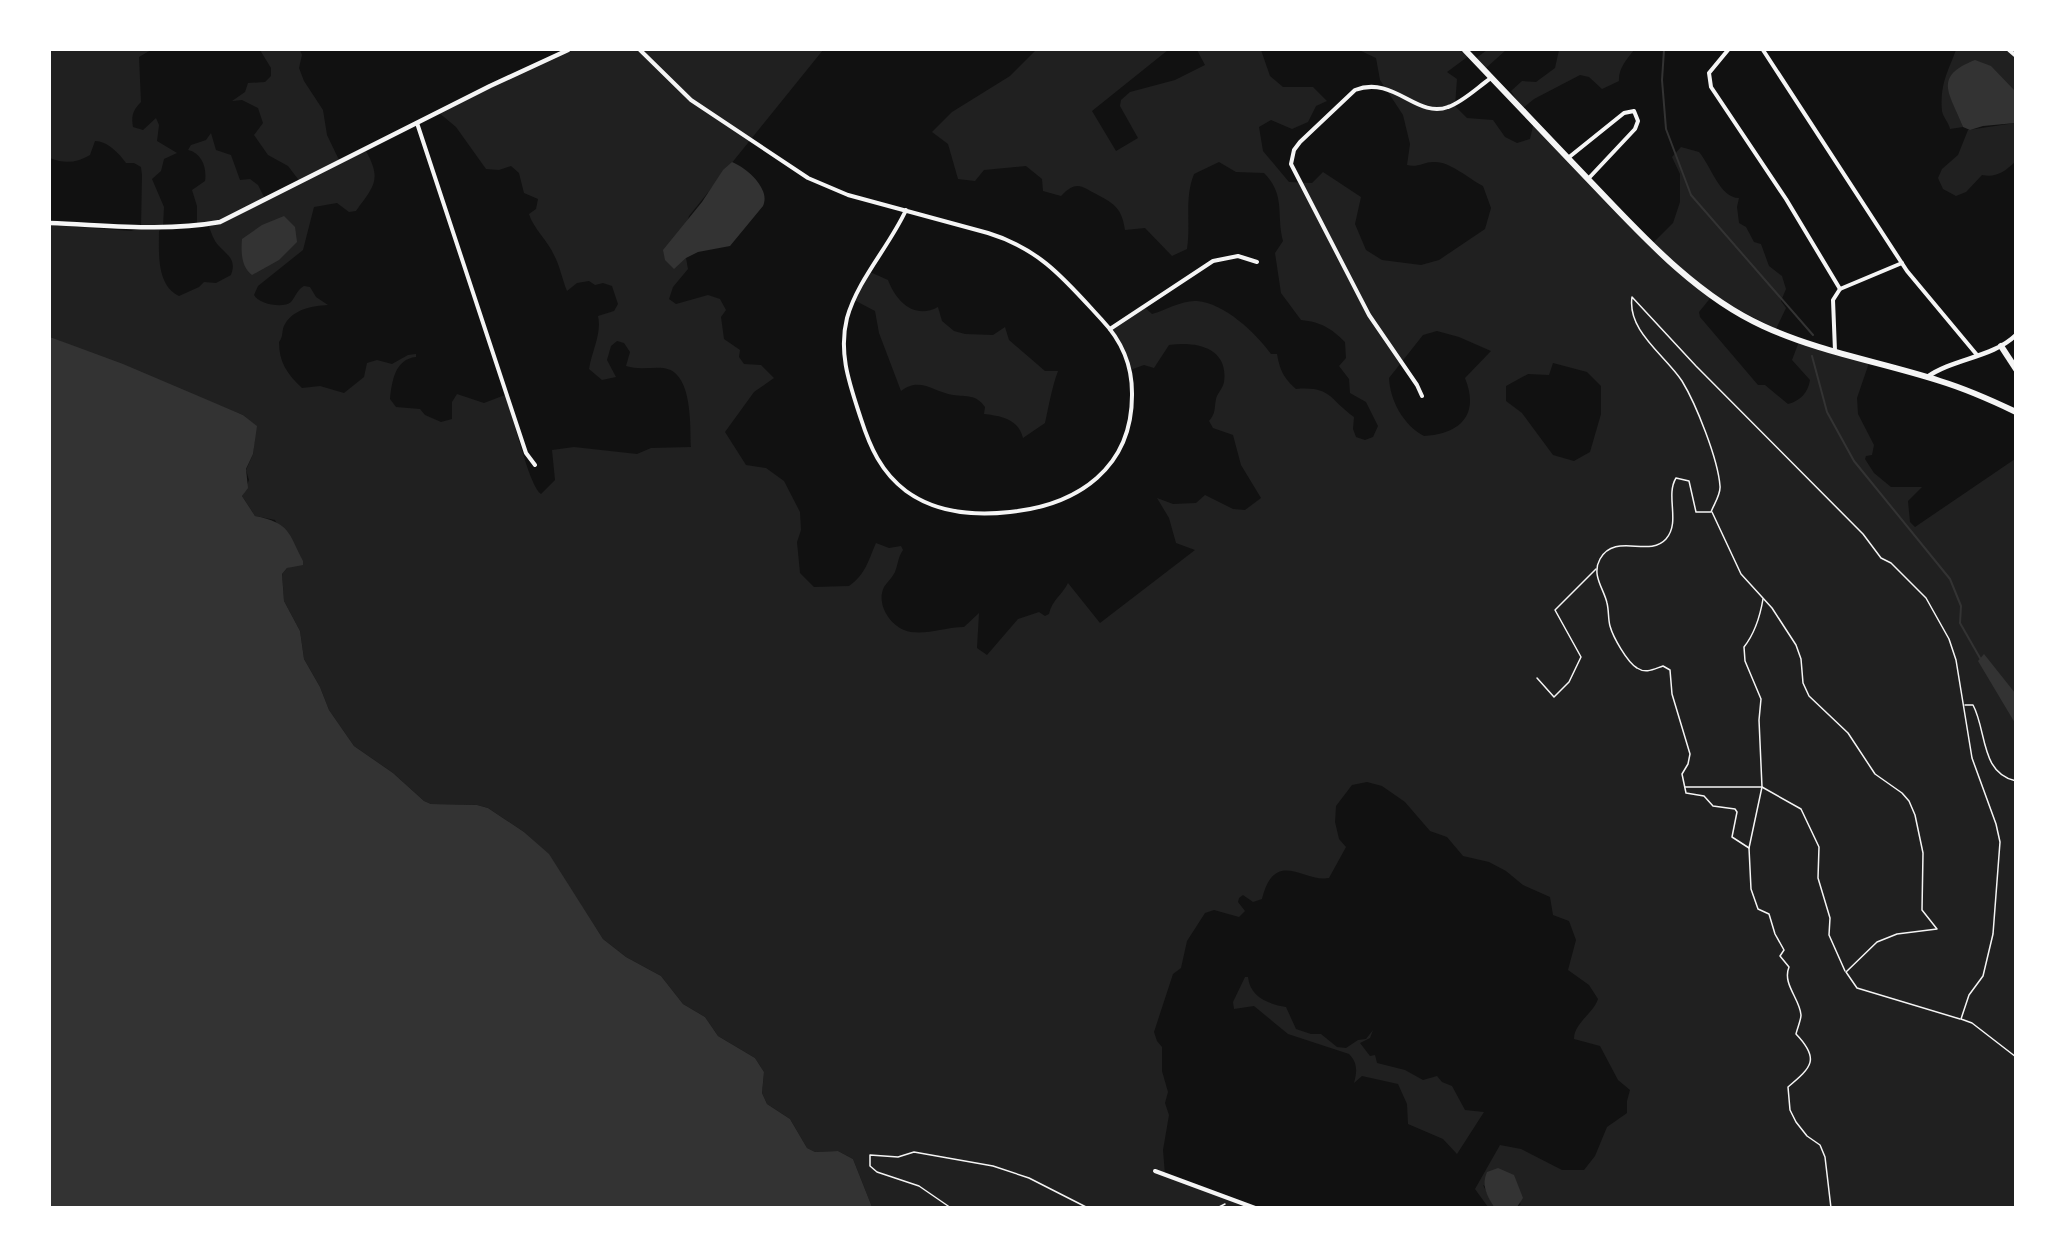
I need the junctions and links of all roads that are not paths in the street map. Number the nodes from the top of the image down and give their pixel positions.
1 (568, 50) edge
2 (640, 50) edge
3 (1465, 50) edge
4 (1728, 50) edge
5 (1763, 50) edge
6 (2009, 50) edge
7 (2016, 56) edge
8 (1491, 78) junction
9 (417, 123) junction
10 (1568, 159) junction
11 (1588, 178) junction
12 (906, 210) junction
13 (50, 224) edge
14 (1257, 262) dead end
15 (1902, 262) junction
16 (1840, 289) junction
17 (1110, 328) junction
18 (2016, 335) edge
19 (2001, 346) junction
20 (1835, 352) junction
21 (1977, 355) junction
22 (2016, 369) edge
23 (1928, 377) junction
24 (1422, 396) dead end
25 (2016, 412) edge
26 (535, 465) dead end
27 (1155, 1171) dead end
28 (1255, 1208) edge

1 - 9 street
2 - 12 street
3 - 8 main road
4 - 16 street
5 - 15 street
6 - 7 street
8 - 10 main road
8 - 24 street
9 - 13 street
9 - 26 street
10 - 11 main road
10 - 11 street
11 - 20 main road
12 - 17 street
12 - 17 street
14 - 17 street
15 - 16 street
15 - 21 street
16 - 20 street
18 - 19 street
19 - 21 street
19 - 22 main road
20 - 23 main road
21 - 23 street
23 - 25 main road
27 - 28 street

